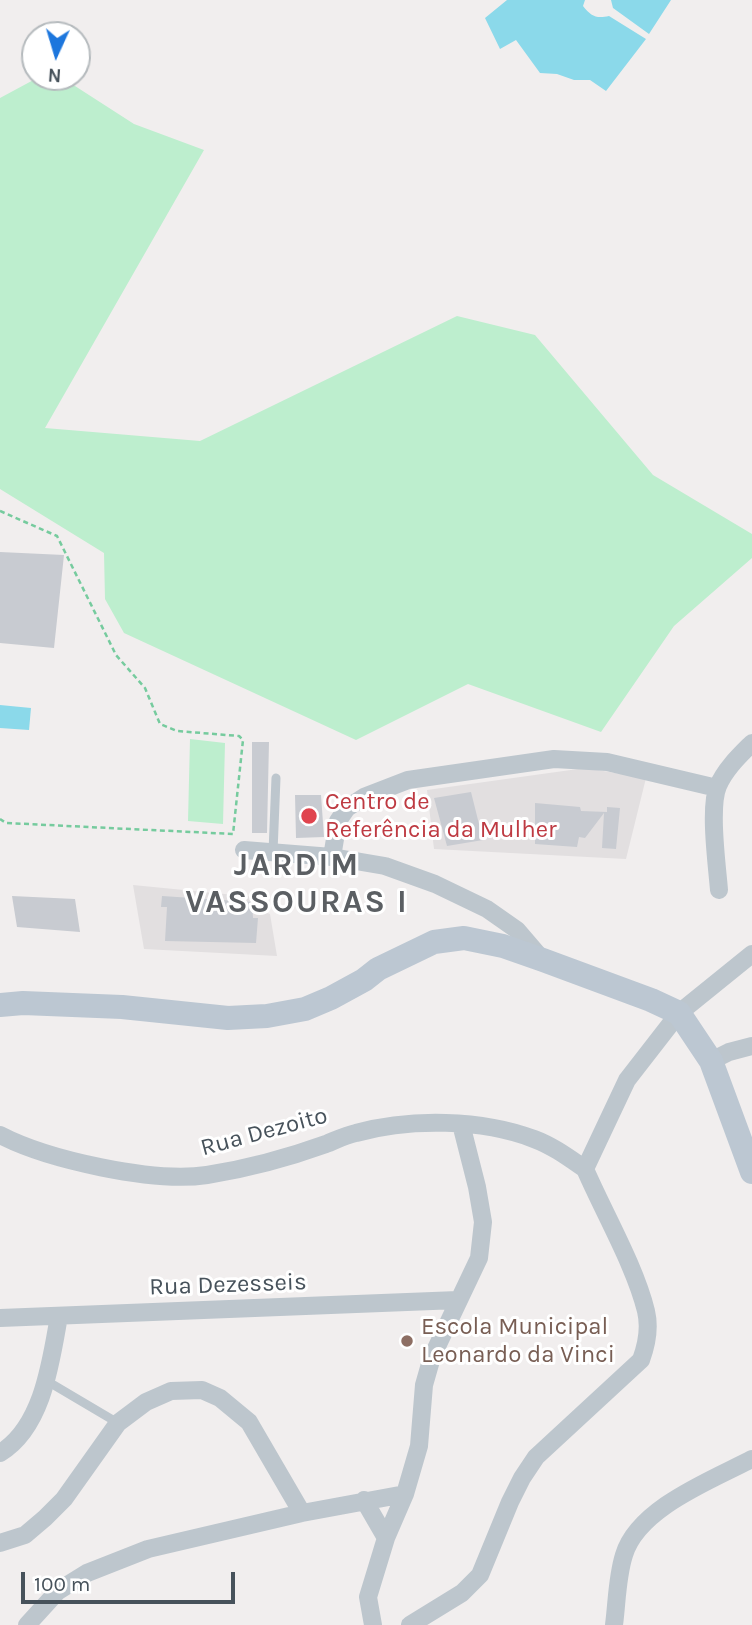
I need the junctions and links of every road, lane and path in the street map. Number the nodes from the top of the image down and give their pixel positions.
1 (0, 511) edge
2 (752, 743) edge
3 (276, 778) dead end
4 (717, 788) junction
5 (0, 819) edge
6 (244, 850) dead end
7 (273, 852) junction
8 (332, 857) junction
9 (719, 890) dead end
10 (752, 954) edge
11 (543, 960) junction
12 (0, 1005) edge
13 (679, 1013) junction
14 (752, 1046) edge
15 (711, 1061) junction
16 (461, 1124) junction
17 (0, 1135) edge
18 (585, 1169) junction
19 (752, 1172) edge
20 (458, 1300) junction
21 (59, 1316) junction
22 (0, 1318) edge
23 (47, 1381) junction
24 (118, 1423) junction
25 (0, 1453) edge
26 (752, 1459) edge
27 (405, 1494) junction
28 (364, 1500) junction
29 (302, 1513) junction
30 (386, 1538) junction
31 (0, 1543) edge
32 (27, 1625) edge
33 (373, 1625) edge
34 (410, 1625) edge
35 (614, 1625) edge

1 - 5 path
2 - 4 street
3 - 7 lane
4 - 8 street
4 - 9 street
6 - 7 street
7 - 8 street
8 - 11 street
10 - 13 street
11 - 12 main road
11 - 13 main road
13 - 15 main road
13 - 18 street
14 - 15 street
15 - 19 main road
16 - 17 street, Rua Dezoito
16 - 18 street, Rua Dezoito
16 - 20 street
18 - 34 street
20 - 21 street, Rua Dezesseis
20 - 27 street
21 - 22 street, Rua Dezesseis
21 - 23 street
23 - 24 lane
23 - 25 street
24 - 29 street
24 - 31 street
26 - 35 street
27 - 28 street
27 - 30 street
28 - 29 street
28 - 30 street
29 - 32 street
30 - 33 street

